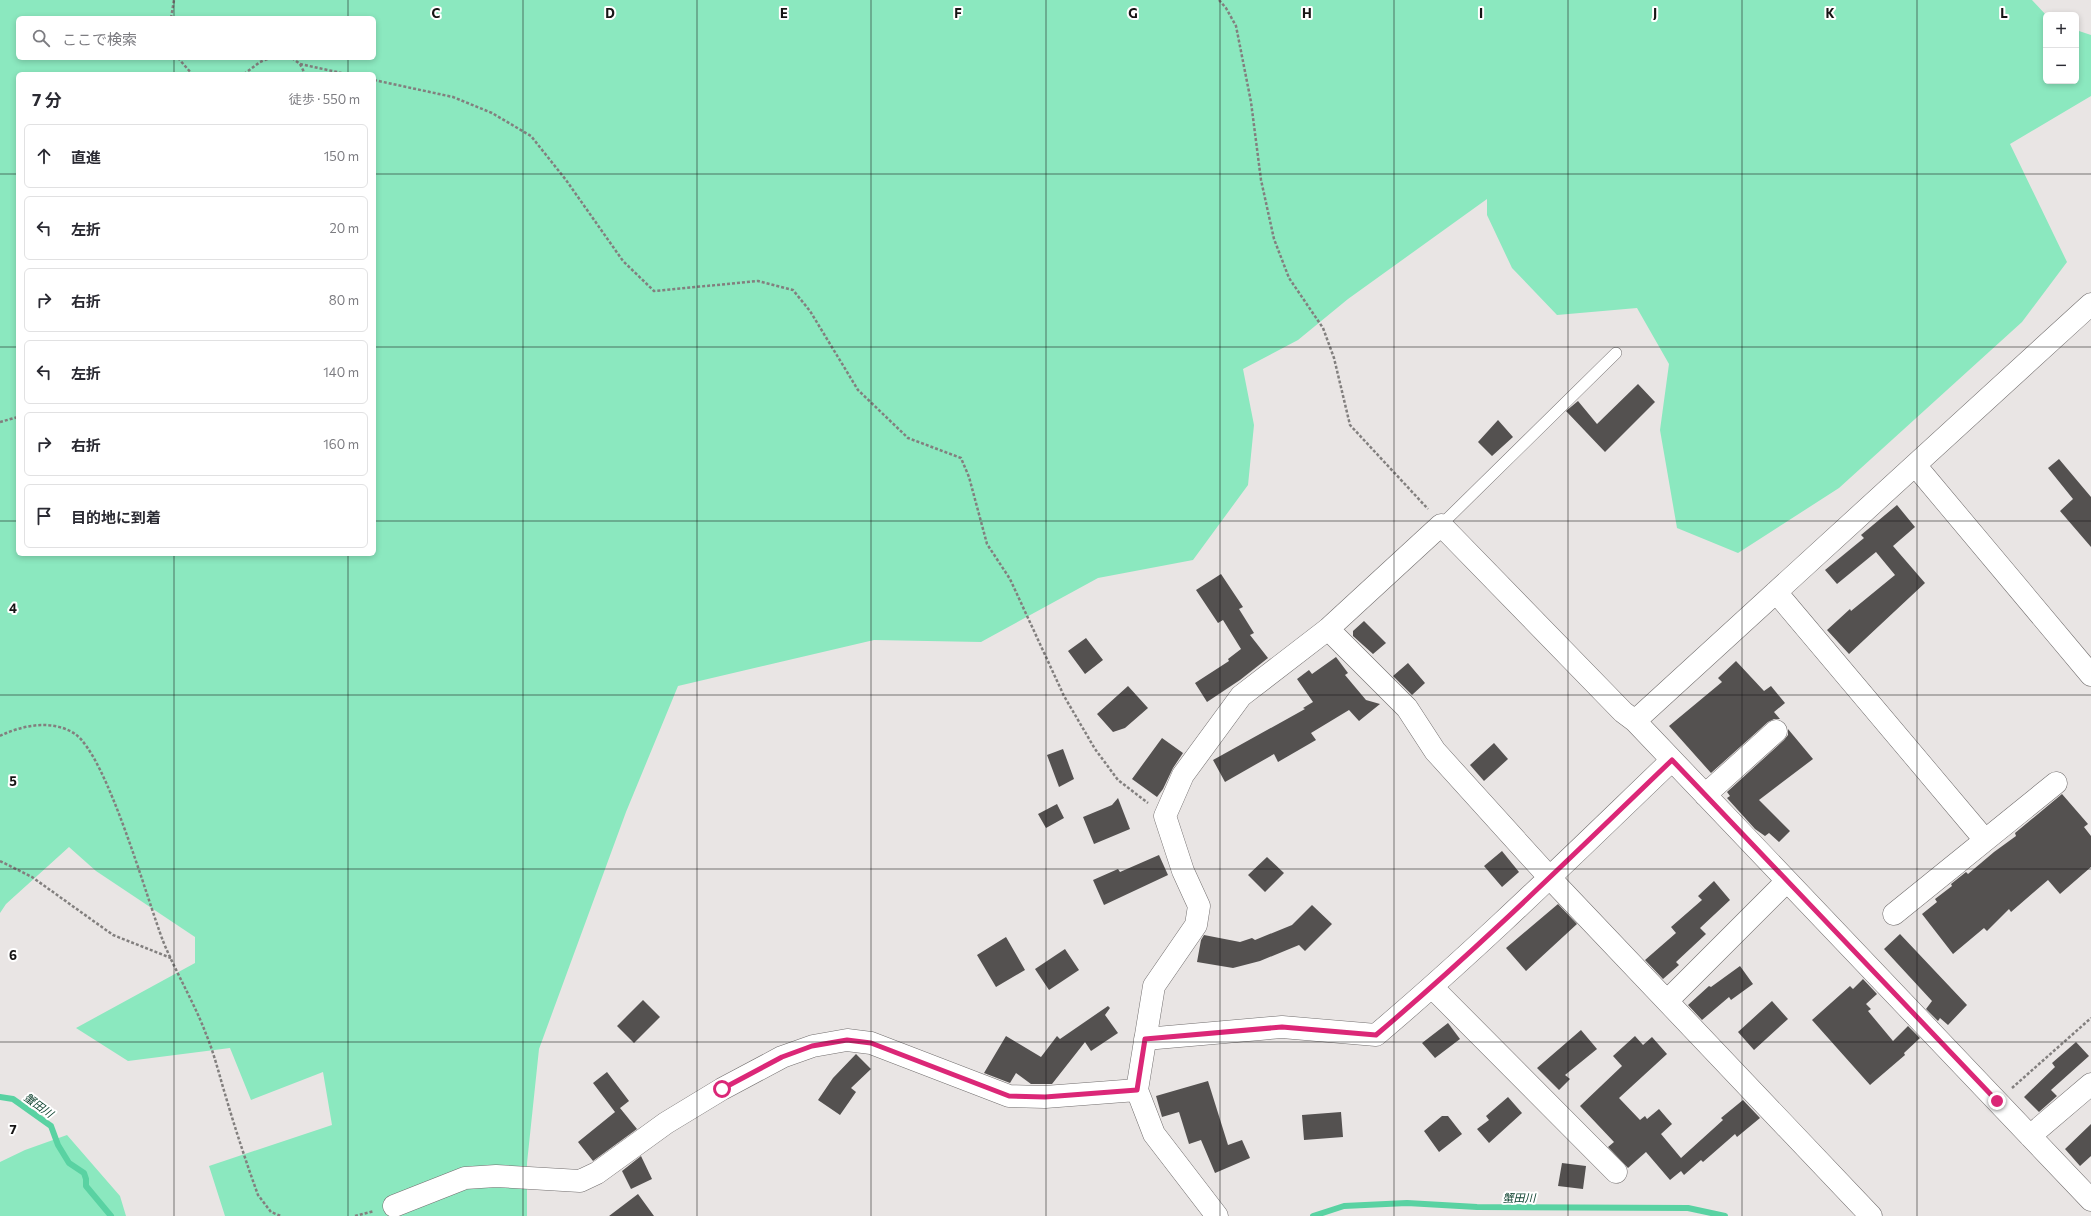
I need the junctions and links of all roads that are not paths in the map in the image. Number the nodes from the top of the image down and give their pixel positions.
1 (2091, 304) edge
2 (1616, 353) dead end
3 (1915, 465) junction
4 (1441, 525) junction
5 (1776, 592) junction
6 (1328, 629) junction
7 (2091, 675) edge
8 (1635, 721) junction
9 (1776, 731) dead end
10 (1672, 760) junction
11 (2056, 783) dead end
12 (1705, 795) junction
13 (1985, 840) junction
14 (1550, 878) junction
15 (1787, 882) junction
16 (1894, 914) dead end
17 (1432, 988) junction
18 (1667, 1001) junction
19 (1145, 1039) junction
20 (2091, 1084) edge
21 (1137, 1090) junction
22 (2030, 1136) junction
23 (1616, 1172) dead end
24 (2091, 1200) edge
25 (394, 1206) dead end
26 (1217, 1216) edge
27 (1872, 1216) edge

1 - 3 street
2 - 4 lane
3 - 5 street
3 - 7 street
4 - 6 street
4 - 8 street
5 - 8 street
5 - 13 street
6 - 14 street
6 - 19 street
8 - 10 street
9 - 12 street
10 - 12 street
10 - 14 street
11 - 13 street
12 - 15 street
13 - 16 street
14 - 17 street
14 - 18 street
15 - 18 street
15 - 22 street
17 - 19 street
17 - 23 street
18 - 27 street
19 - 21 street
20 - 22 street
21 - 25 street
21 - 26 street
22 - 24 street

